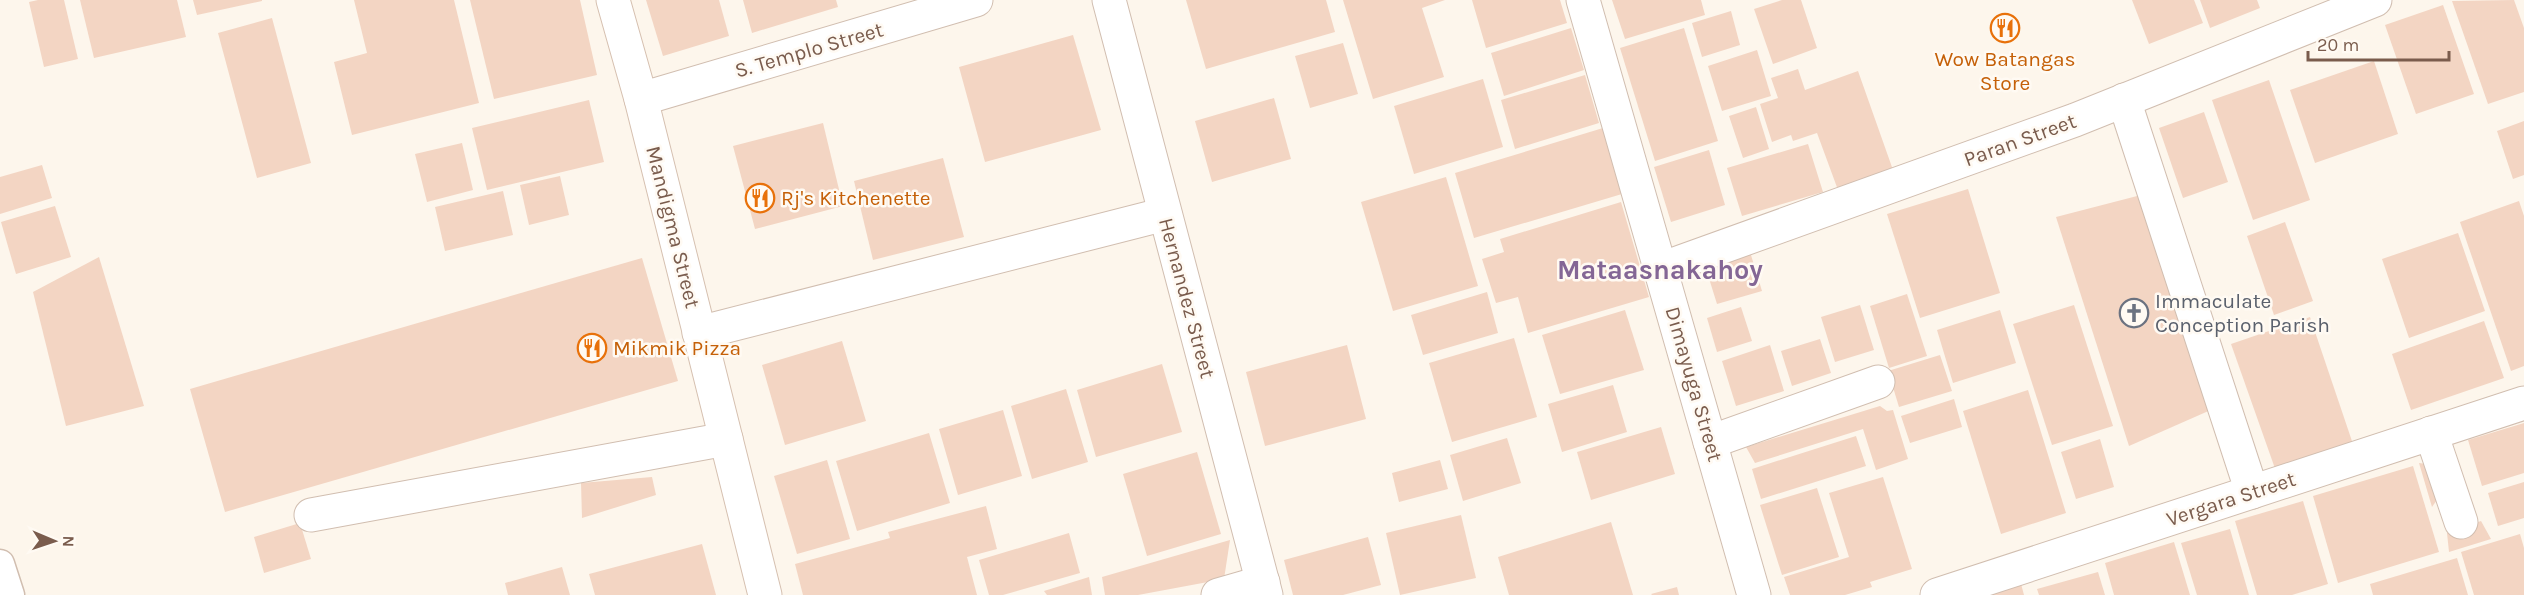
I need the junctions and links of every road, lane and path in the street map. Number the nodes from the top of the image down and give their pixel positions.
1 (612, 0) edge
2 (976, 0) edge
3 (1109, 0) edge
4 (1583, 0) edge
5 (2375, 0) edge
6 (641, 99) junction
7 (2124, 100) junction
8 (1165, 214) junction
9 (1660, 269) junction
10 (699, 333) junction
11 (1878, 382) dead end
12 (2524, 403) edge
13 (2431, 433) junction
14 (726, 439) junction
15 (1710, 442) junction
16 (2252, 492) junction
17 (312, 515) dead end
18 (2461, 522) dead end
19 (0, 564) edge
20 (1264, 589) edge
21 (10, 595) edge
22 (765, 595) edge
23 (1218, 595) edge
24 (1754, 595) edge
25 (1937, 595) edge

1 - 6 street, Mandigma Street
2 - 6 street, S. Templo Street
3 - 8 street, Hernandez Street
4 - 9 street, Dimayuga Street
5 - 7 street, Paran Street
6 - 10 street, Mandigma Street
7 - 9 street, Paran Street
7 - 16 street
8 - 10 street
8 - 20 street, Hernandez Street
9 - 15 street, Dimayuga Street
10 - 14 street, Mandigma Street
11 - 15 street
12 - 13 street, Vergara Street
13 - 16 street, Vergara Street
13 - 18 street
14 - 17 street
14 - 22 street, Mandigma Street
15 - 24 street, Dimayuga Street
16 - 25 street, Vergara Street
19 - 21 lane
20 - 23 street

